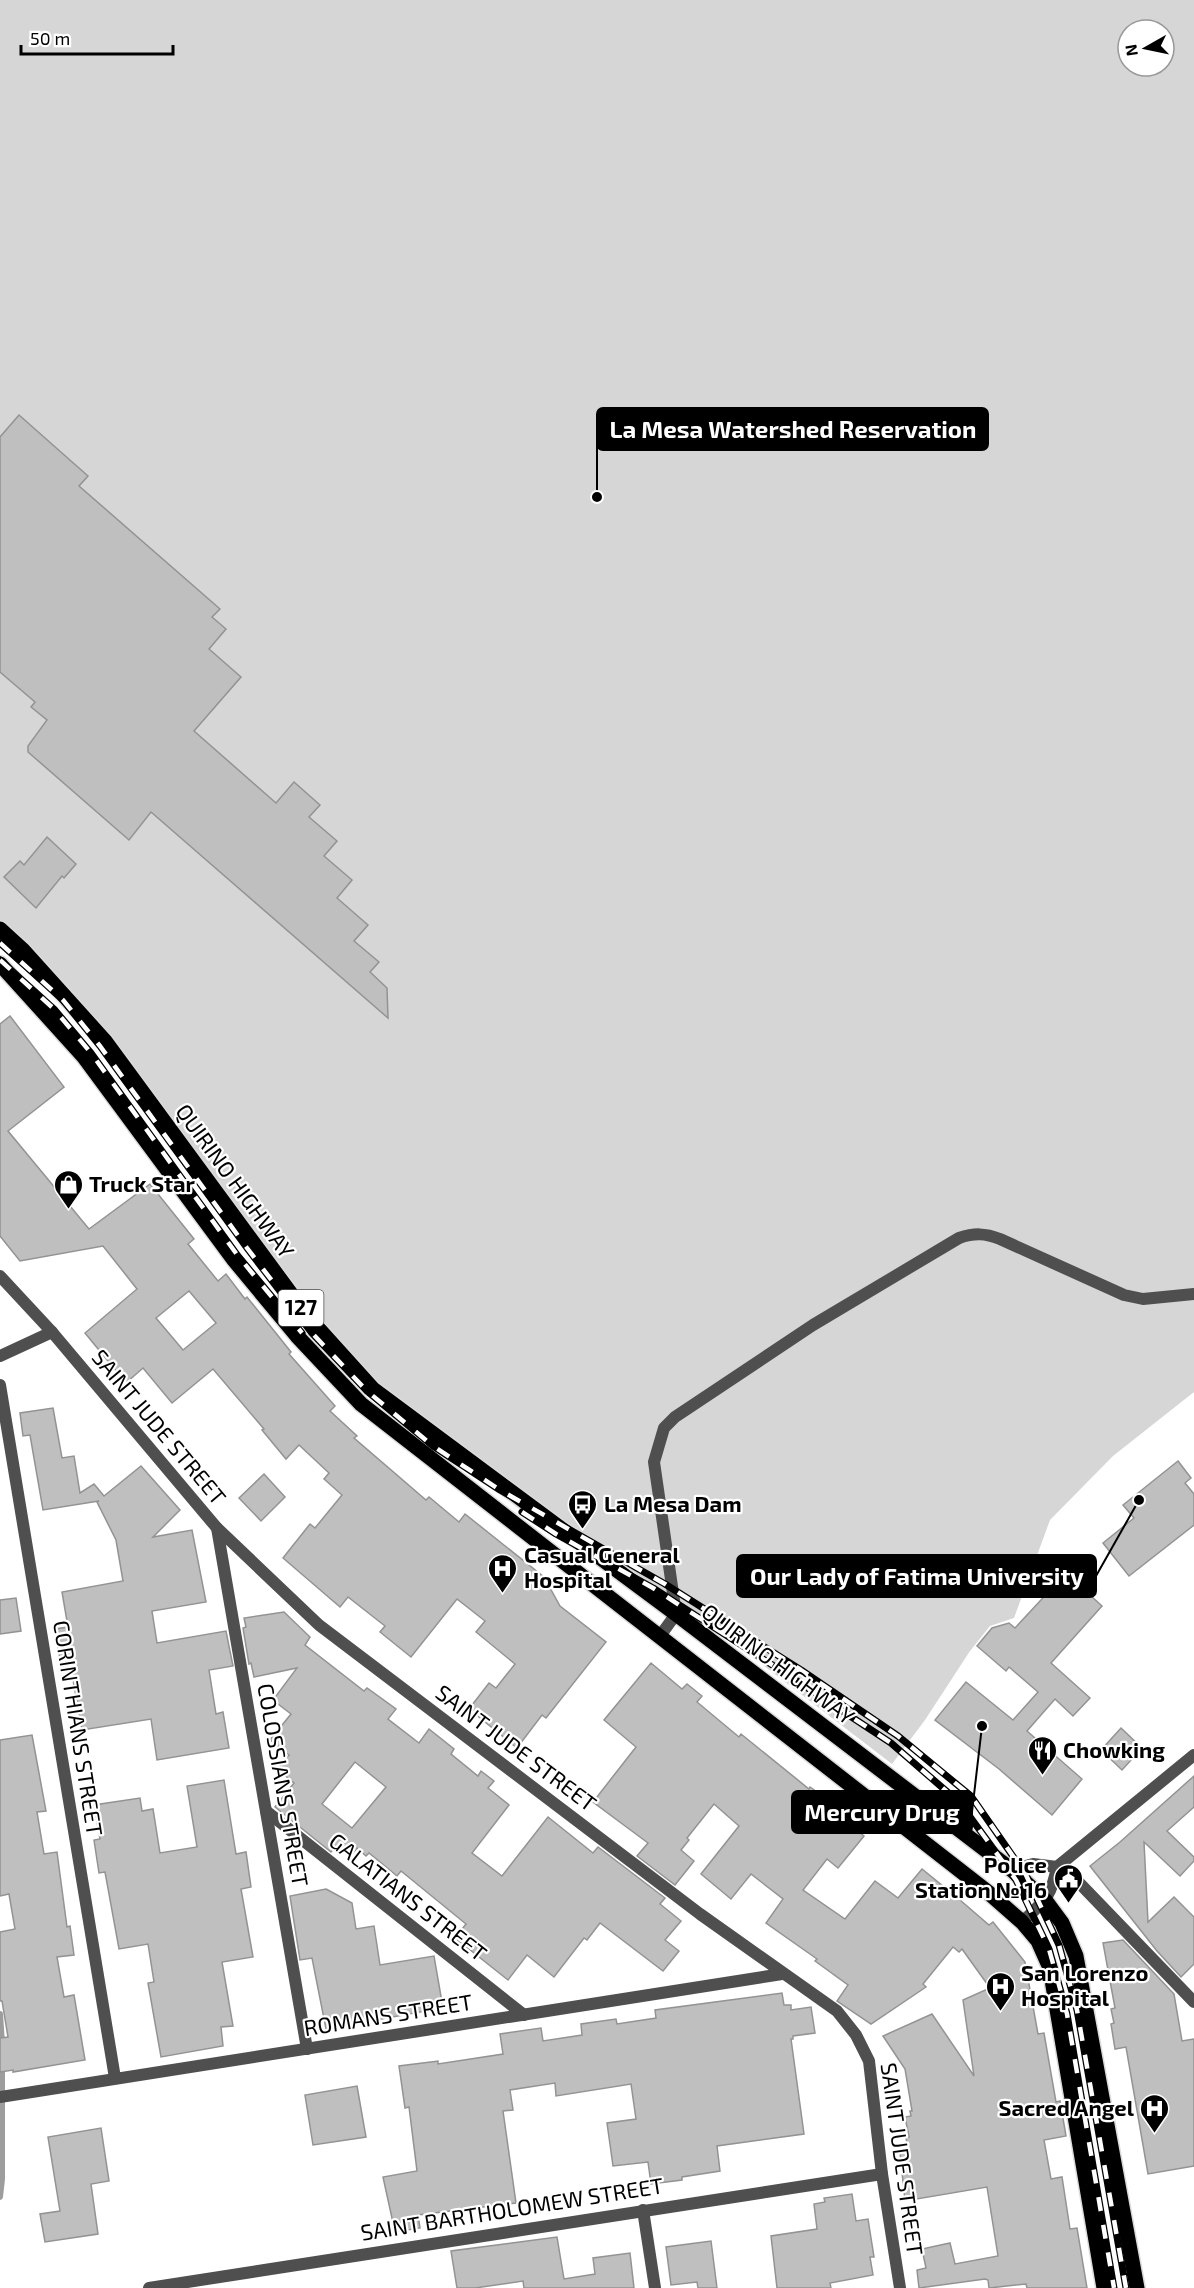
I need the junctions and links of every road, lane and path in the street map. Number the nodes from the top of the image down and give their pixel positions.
1 (0, 929) edge
2 (0, 964) edge
3 (0, 1276) edge
4 (1194, 1294) edge
5 (52, 1332) junction
6 (0, 1356) edge
7 (0, 1385) edge
8 (217, 1528) junction
9 (676, 1614) junction
10 (660, 1636) junction
11 (1194, 1755) edge
12 (266, 1812) junction
13 (1059, 1865) junction
14 (1012, 1870) junction
15 (1045, 1900) junction
16 (1023, 1922) junction
17 (782, 1974) junction
18 (1194, 2002) edge
19 (524, 2015) junction
20 (307, 2049) junction
21 (115, 2078) junction
22 (0, 2097) edge
23 (882, 2174) junction
24 (643, 2210) junction
25 (148, 2288) edge
26 (655, 2288) edge
27 (900, 2288) edge
28 (1104, 2288) edge
29 (1137, 2288) edge

1 - 9 main road, QUIRINO HIGHWAY / 127
2 - 10 main road, QUIRINO HIGHWAY / 127
3 - 5 street, SAINT JUDE STREET
4 - 9 street
5 - 6 street
5 - 8 street, SAINT JUDE STREET
7 - 21 street, CORINTHIANS STREET
8 - 12 street, COLOSSIANS STREET
8 - 17 street, SAINT JUDE STREET
9 - 10 street
9 - 14 main road, QUIRINO HIGHWAY / 127
10 - 16 main road, QUIRINO HIGHWAY / 127
11 - 13 street
12 - 19 street, GALATIANS STREET
12 - 20 street, COLOSSIANS STREET
13 - 14 street
13 - 15 street
13 - 18 street
14 - 15 main road, QUIRINO HIGHWAY / 127
15 - 16 street
15 - 29 main road, QUIRINO HIGHWAY / 127
16 - 28 main road, QUIRINO HIGHWAY / 127
17 - 19 street, ROMANS STREET
17 - 23 street, SAINT JUDE STREET
19 - 20 street, ROMANS STREET
20 - 21 street, ROMANS STREET
21 - 22 street, ROMANS STREET
23 - 24 street, SAINT BARTHOLOMEW STREET
23 - 27 street, SAINT JUDE STREET
24 - 25 street, SAINT BARTHOLOMEW STREET
24 - 26 street

